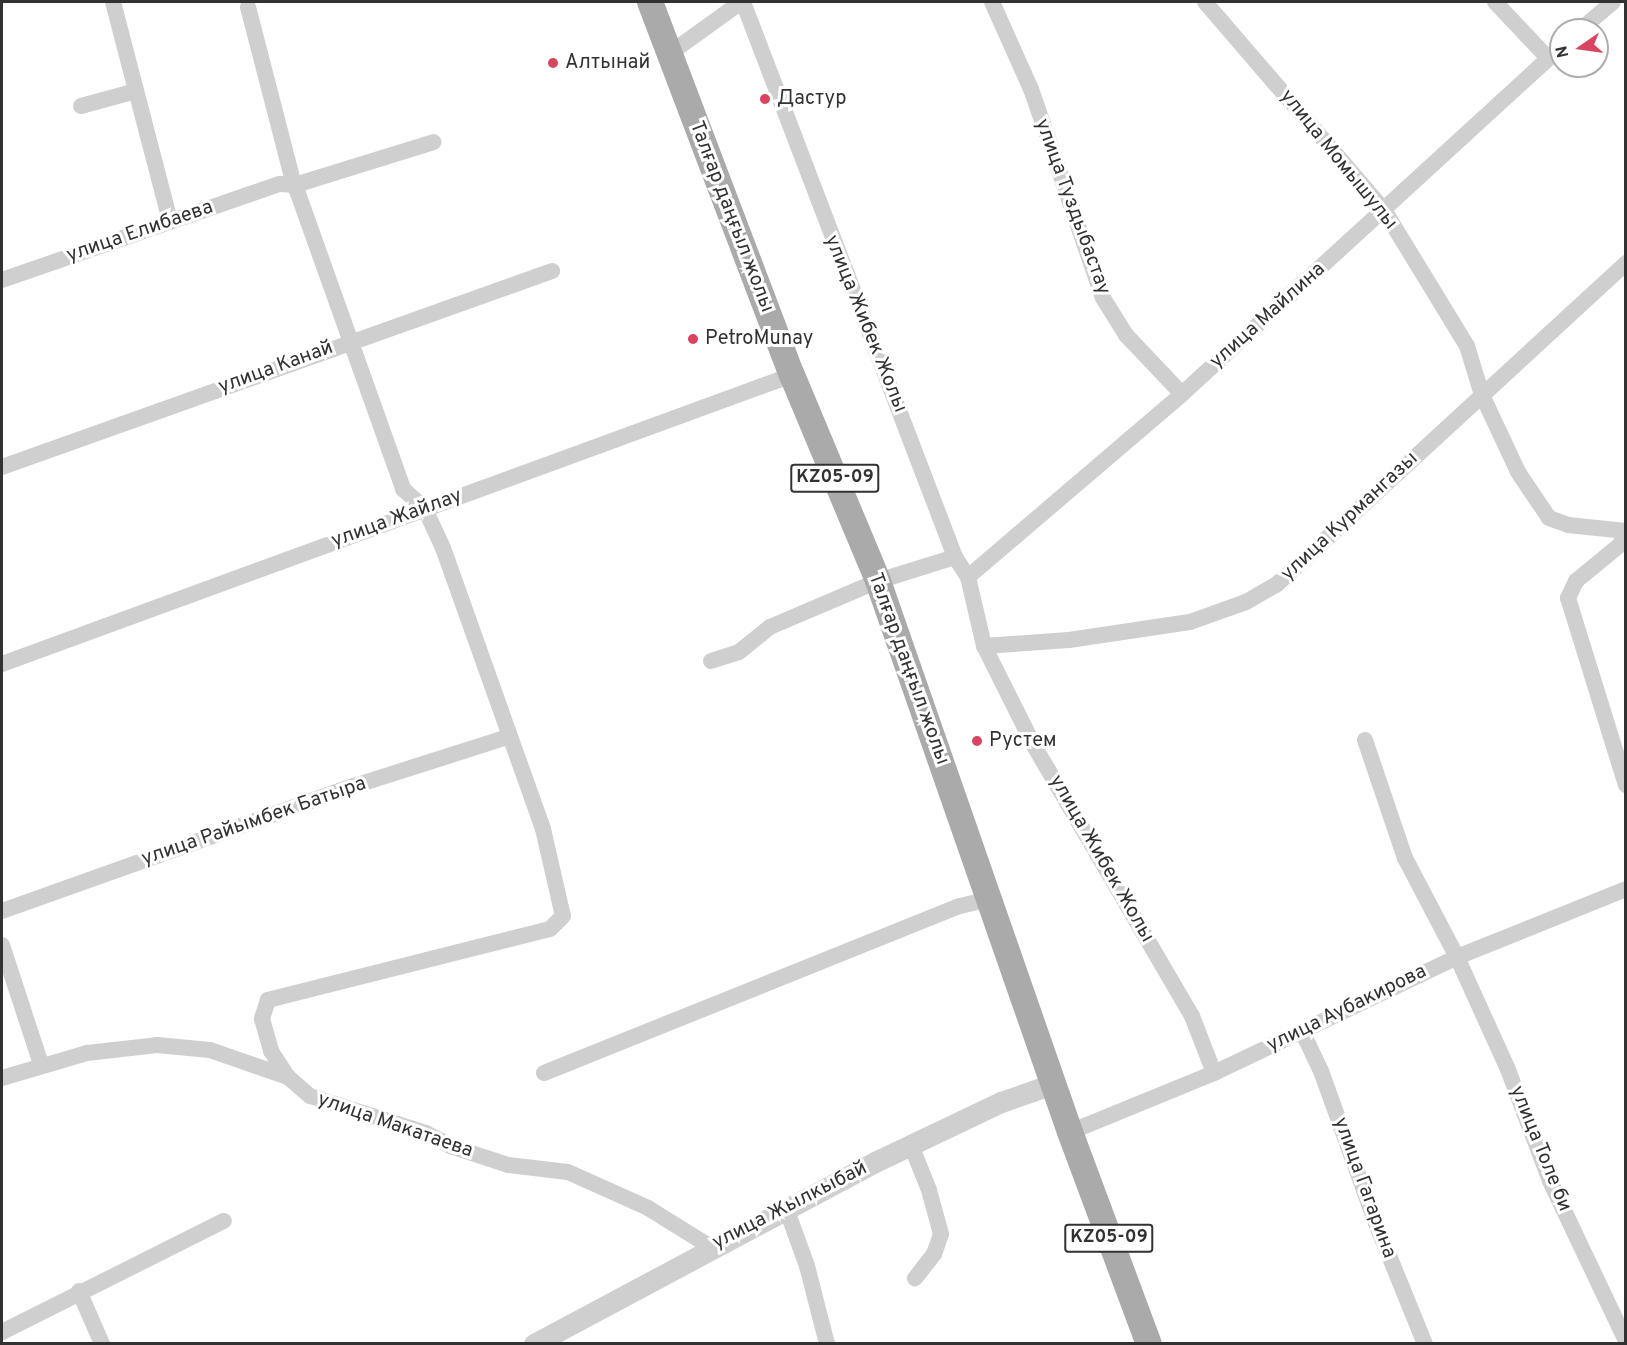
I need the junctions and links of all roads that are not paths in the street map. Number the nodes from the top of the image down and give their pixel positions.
1 (113, 2) edge
2 (650, 2) edge
3 (742, 2) edge
4 (992, 2) edge
5 (1205, 2) edge
6 (1496, 2) edge
7 (1613, 2) edge
8 (248, 7) dead end
9 (1594, 18) edge
10 (1549, 48) edge
11 (669, 54) junction
12 (1549, 59) edge
13 (136, 91) junction
14 (81, 106) dead end
15 (434, 142) dead end
16 (290, 184) junction
17 (1384, 210) junction
18 (170, 221) junction
19 (1626, 263) edge
20 (552, 271) dead end
21 (2, 280) edge
22 (350, 341) junction
23 (792, 375) junction
24 (1182, 394) junction
25 (1482, 395) junction
26 (2, 467) edge
27 (425, 509) junction
28 (1625, 530) edge
29 (955, 557) junction
30 (968, 577) junction
31 (878, 581) junction
32 (984, 646) junction
33 (711, 661) dead end
34 (2, 664) edge
35 (508, 737) junction
36 (1365, 740) dead end
37 (1626, 785) edge
38 (1626, 889) edge
39 (990, 899) junction
40 (2, 911) edge
41 (2, 945) edge
42 (1457, 957) junction
43 (1303, 1032) junction
44 (41, 1064) junction
45 (544, 1073) dead end
46 (1214, 1073) junction
47 (288, 1077) junction
48 (2, 1078) edge
49 (1053, 1084) junction
50 (1070, 1132) junction
51 (911, 1145) junction
52 (786, 1208) junction
53 (224, 1221) dead end
54 (711, 1247) junction
55 (915, 1278) dead end
56 (79, 1291) junction
57 (2, 1332) edge
58 (1626, 1341) edge
59 (102, 1344) edge
60 (534, 1344) edge
61 (827, 1344) edge
62 (1149, 1344) edge
63 (1425, 1344) edge

1 - 13 street
2 - 11 main road, Талғар даңғыл жолы / KZ05-09
3 - 11 street
3 - 29 street, улица Жибек Жолы
4 - 24 street, улица Туздыбастау
5 - 17 street, улица Момышулы
6 - 10 street
7 - 9 street
8 - 16 street
11 - 23 main road, Талғар даңғыл жолы / KZ05-09
12 - 17 street, улица Майлина
13 - 14 street
13 - 18 street
15 - 16 street, улица Елибаева
16 - 18 street, улица Елибаева
16 - 22 street
17 - 24 street, улица Майлина
17 - 25 street, улица Момышулы
18 - 21 street, улица Елибаева
19 - 25 street, улица Курмангазы
20 - 22 street, улица Канай
22 - 26 street, улица Канай
22 - 27 street
23 - 27 street, улица Жайлау
23 - 31 main road, Талғар даңғыл жолы / KZ05-09
24 - 30 street, улица Майлина
25 - 28 street, улица Момышулы
25 - 32 street, улица Курмангазы
27 - 34 street, улица Жайлау
27 - 35 street
28 - 37 street
29 - 30 street, улица Жибек Жолы
29 - 31 street
30 - 32 street, улица Жибек Жолы
31 - 33 street
31 - 39 main road, Талғар даңғыл жолы / KZ05-09
32 - 46 street, улица Жибек Жолы
35 - 40 street, улица Райымбек Батыра
35 - 47 street
36 - 42 street, улица Толе би
38 - 42 street, улица Аубакирова
39 - 45 street
39 - 49 main road, Талғар даңғыл жолы / KZ05-09
41 - 44 street
42 - 43 street, улица Аубакирова
42 - 58 street, улица Толе би
43 - 46 street, улица Аубакирова
43 - 63 street, улица Гагарина
44 - 47 street, улица Макатаева
44 - 48 street, улица Макатаева
46 - 50 street, улица Аубакирова
47 - 54 street, улица Макатаева
49 - 50 main road, Талғар даңғыл жолы / KZ05-09
49 - 51 street, улица Жылкыбай
50 - 62 main road, Талғар даңғыл жолы / KZ05-09
51 - 52 street, улица Жылкыбай
51 - 55 street
52 - 54 street, улица Жылкыбай
52 - 61 street
53 - 56 street
54 - 60 street, улица Жылкыбай
56 - 57 street
56 - 59 street

